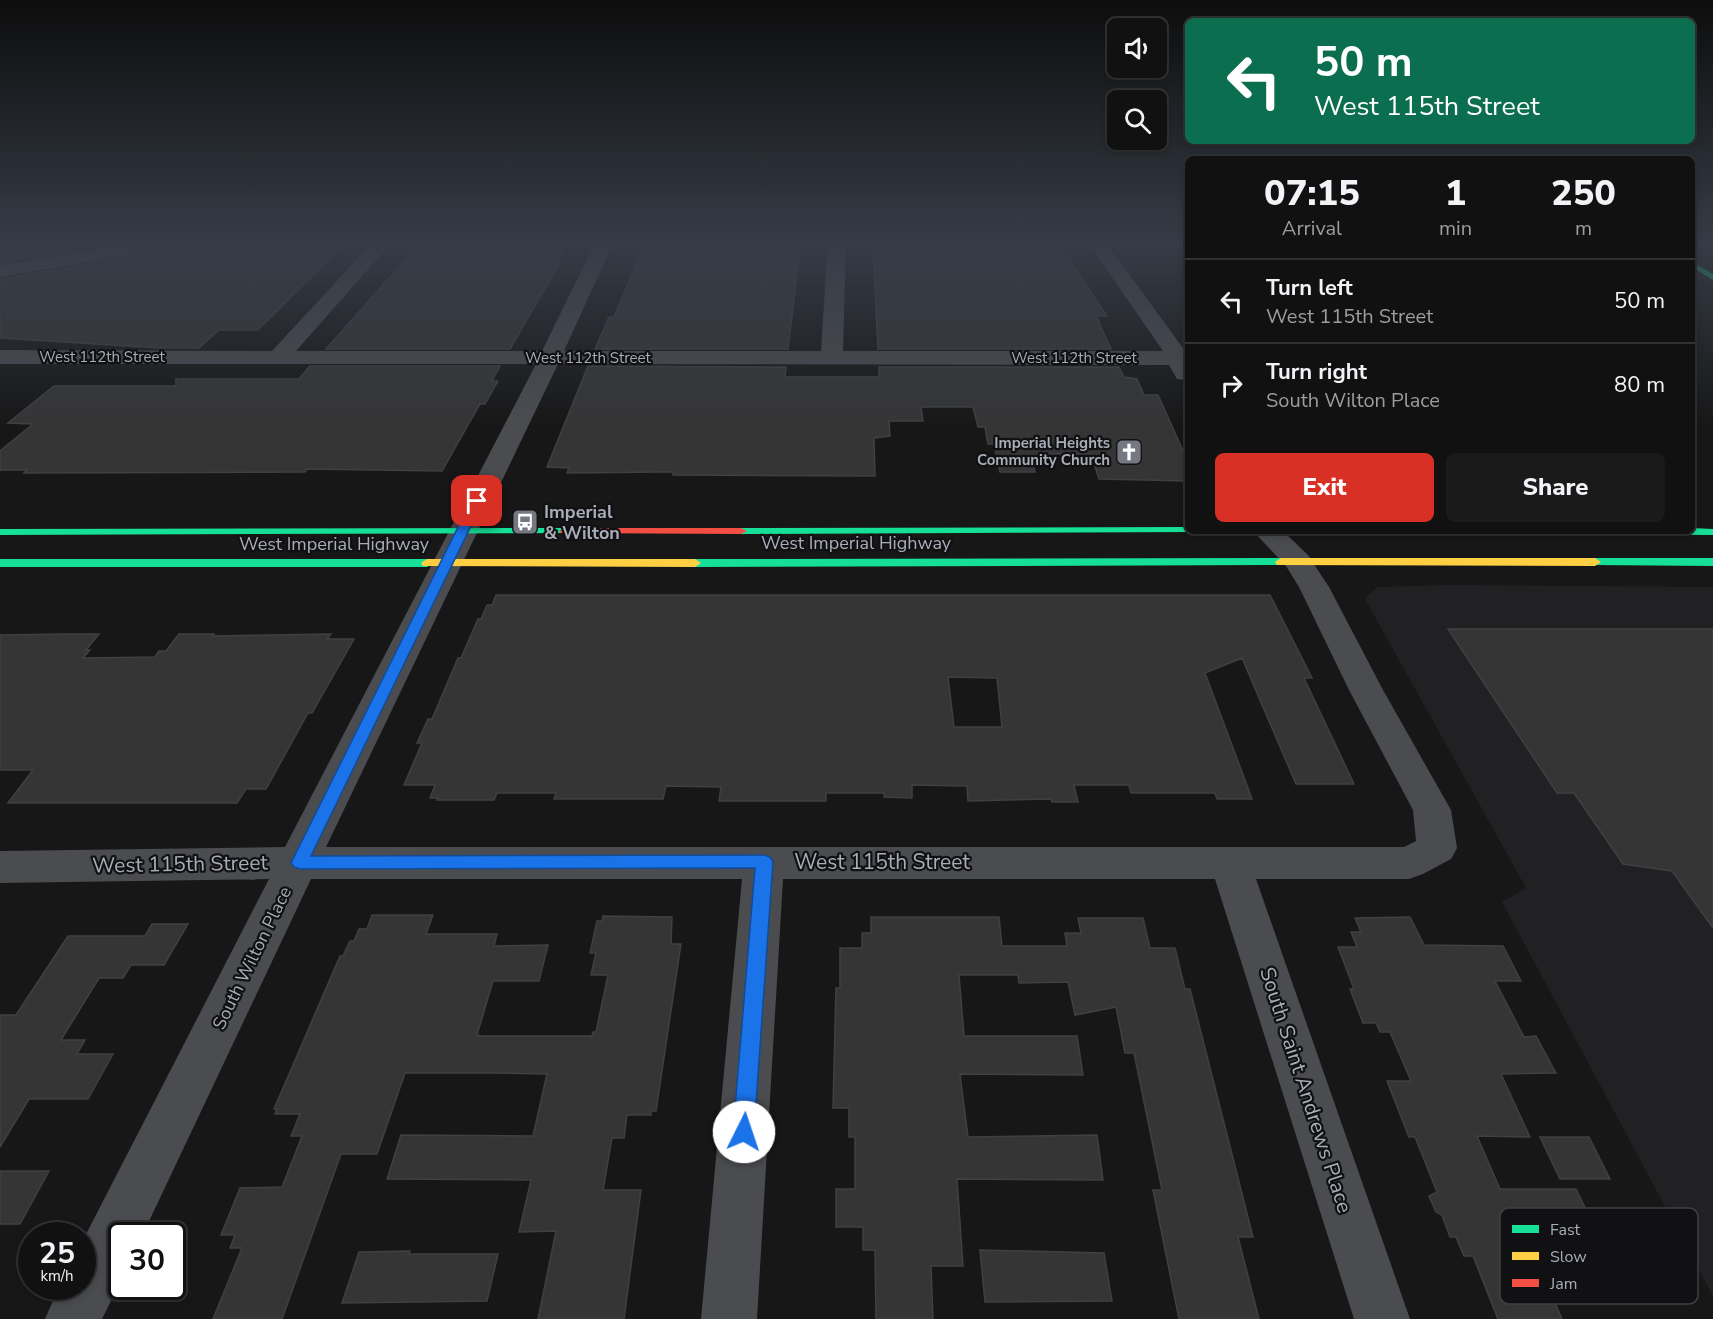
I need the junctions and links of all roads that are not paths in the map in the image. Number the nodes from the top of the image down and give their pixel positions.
1 (328, 303) edge
2 (576, 303) edge
3 (834, 303) edge
4 (1141, 303) edge
5 (0, 357) edge
6 (832, 357) junction
7 (277, 358) junction
8 (550, 358) junction
9 (1182, 358) edge
10 (1185, 530) edge
11 (0, 532) edge
12 (1695, 532) edge
13 (1713, 532) edge
14 (1270, 534) edge
15 (455, 546) junction
16 (1298, 561) junction
17 (1713, 562) edge
18 (0, 563) edge
19 (764, 862) junction
20 (1230, 862) junction
21 (300, 863) junction
22 (0, 867) edge
23 (74, 1319) edge
24 (729, 1319) edge
25 (1382, 1319) edge

1 - 7 street
2 - 8 street, South Wilton Place
3 - 6 street
4 - 9 street
5 - 7 street, West 112th Street
6 - 8 street, West 112th Street
6 - 9 street, West 112th Street
7 - 8 street, West 112th Street
8 - 15 street, South Wilton Place
10 - 15 main road, West Imperial Highway
11 - 15 main road, West Imperial Highway
12 - 13 main road
14 - 16 street
15 - 16 main road, West Imperial Highway
15 - 18 main road, West Imperial Highway
15 - 21 street, South Wilton Place
16 - 17 main road, West Imperial Highway
16 - 20 street, West 115th Street
19 - 20 street, West 115th Street
19 - 21 street, West 115th Street
19 - 24 street
20 - 25 street, South Saint Andrews Place
21 - 22 street, West 115th Street
21 - 23 street, South Wilton Place

